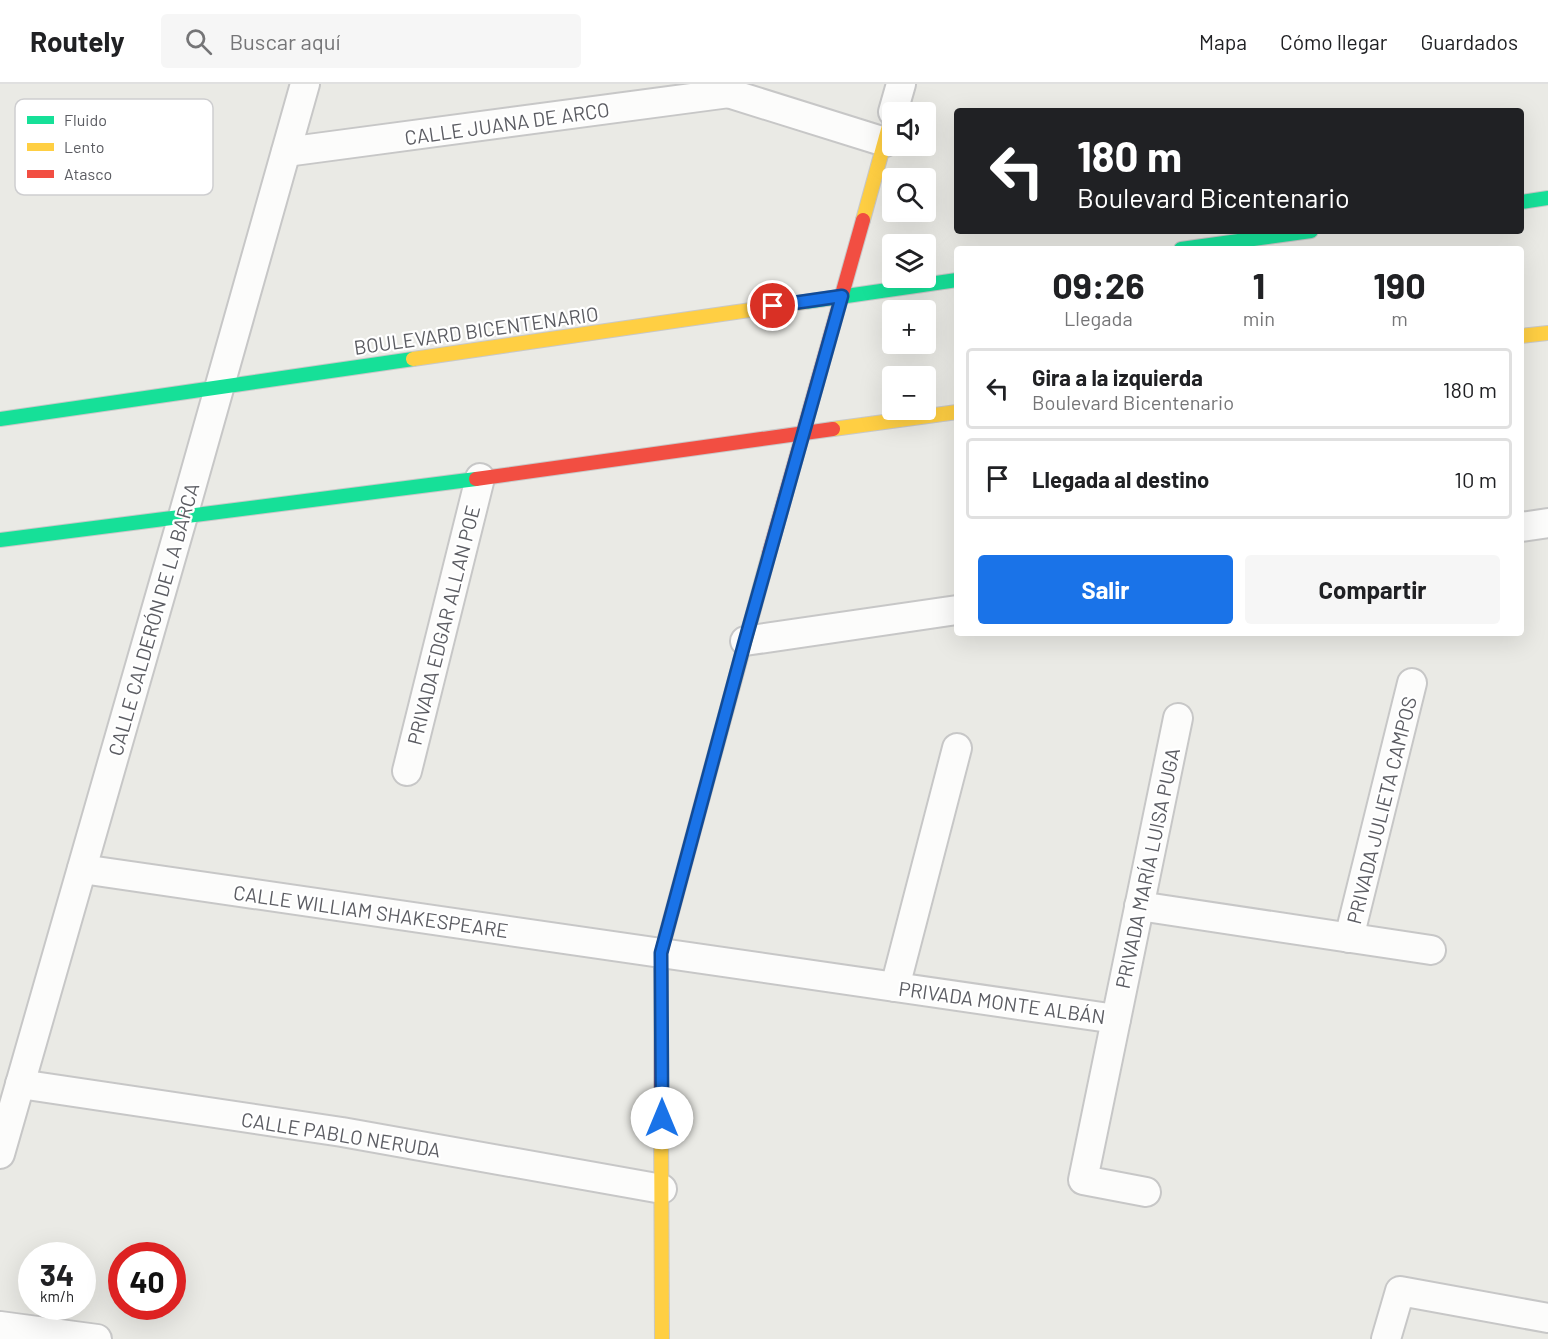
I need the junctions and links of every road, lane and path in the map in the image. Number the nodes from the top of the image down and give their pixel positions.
1 (305, 84) edge
2 (700, 84) edge
3 (901, 84) edge
4 (729, 93) junction
5 (896, 102) edge
6 (882, 141) edge
7 (286, 152) junction
8 (882, 153) edge
9 (1548, 198) edge
10 (1524, 202) edge
11 (1289, 234) edge
12 (1203, 246) edge
13 (954, 280) edge
14 (842, 296) junction
15 (1548, 333) edge
16 (1524, 336) edge
17 (219, 388) junction
18 (954, 412) edge
19 (0, 419) edge
20 (804, 432) junction
21 (480, 478) junction
22 (183, 516) junction
23 (1548, 523) edge
24 (1524, 527) edge
25 (0, 540) edge
26 (954, 610) edge
27 (745, 641) junction
28 (1413, 683) dead end
29 (1178, 718) dead end
30 (957, 748) dead end
31 (407, 771) dead end
32 (82, 869) junction
33 (1139, 906) junction
34 (1349, 938) junction
35 (1431, 950) dead end
36 (661, 953) junction
37 (895, 987) junction
38 (1116, 1019) junction
39 (20, 1084) junction
40 (0, 1154) edge
41 (662, 1189) junction
42 (1146, 1192) dead end
43 (1548, 1318) edge
44 (0, 1326) edge
45 (97, 1339) edge
46 (662, 1339) edge
47 (1386, 1339) edge

1 - 7 street, CALLE CALDERÓN DE LA BARCA
2 - 4 street
3 - 5 street
4 - 6 street
4 - 7 street, CALLE JUANA DE ARCO
7 - 17 street, CALLE CALDERÓN DE LA BARCA
8 - 14 main road
9 - 10 main road
11 - 12 main road
13 - 14 main road, BOULEVARD BICENTENARIO
14 - 17 main road, BOULEVARD BICENTENARIO
14 - 20 main road
15 - 16 main road
17 - 19 main road, BOULEVARD BICENTENARIO
17 - 22 street, CALLE CALDERÓN DE LA BARCA
18 - 20 main road
20 - 21 main road
20 - 27 main road
21 - 22 main road
21 - 31 street, PRIVADA EDGAR ALLAN POE
22 - 25 main road
22 - 32 street, CALLE CALDERÓN DE LA BARCA
23 - 24 street
26 - 27 street
27 - 36 main road
28 - 34 street, PRIVADA JULIETA CAMPOS
29 - 33 street, PRIVADA MARÍA LUISA PUGA
30 - 37 street
32 - 36 street, CALLE WILLIAM SHAKESPEARE
32 - 39 street, CALLE CALDERÓN DE LA BARCA
33 - 34 street
33 - 38 street, PRIVADA MARÍA LUISA PUGA
34 - 35 street
36 - 37 street, PRIVADA MONTE ALBÁN
36 - 41 main road
37 - 38 street, PRIVADA MONTE ALBÁN
38 - 42 street, PRIVADA MONTE ALBÁN
39 - 40 street, CALLE CALDERÓN DE LA BARCA
39 - 41 street, CALLE PABLO NERUDA
41 - 46 main road
43 - 47 street
44 - 45 street

